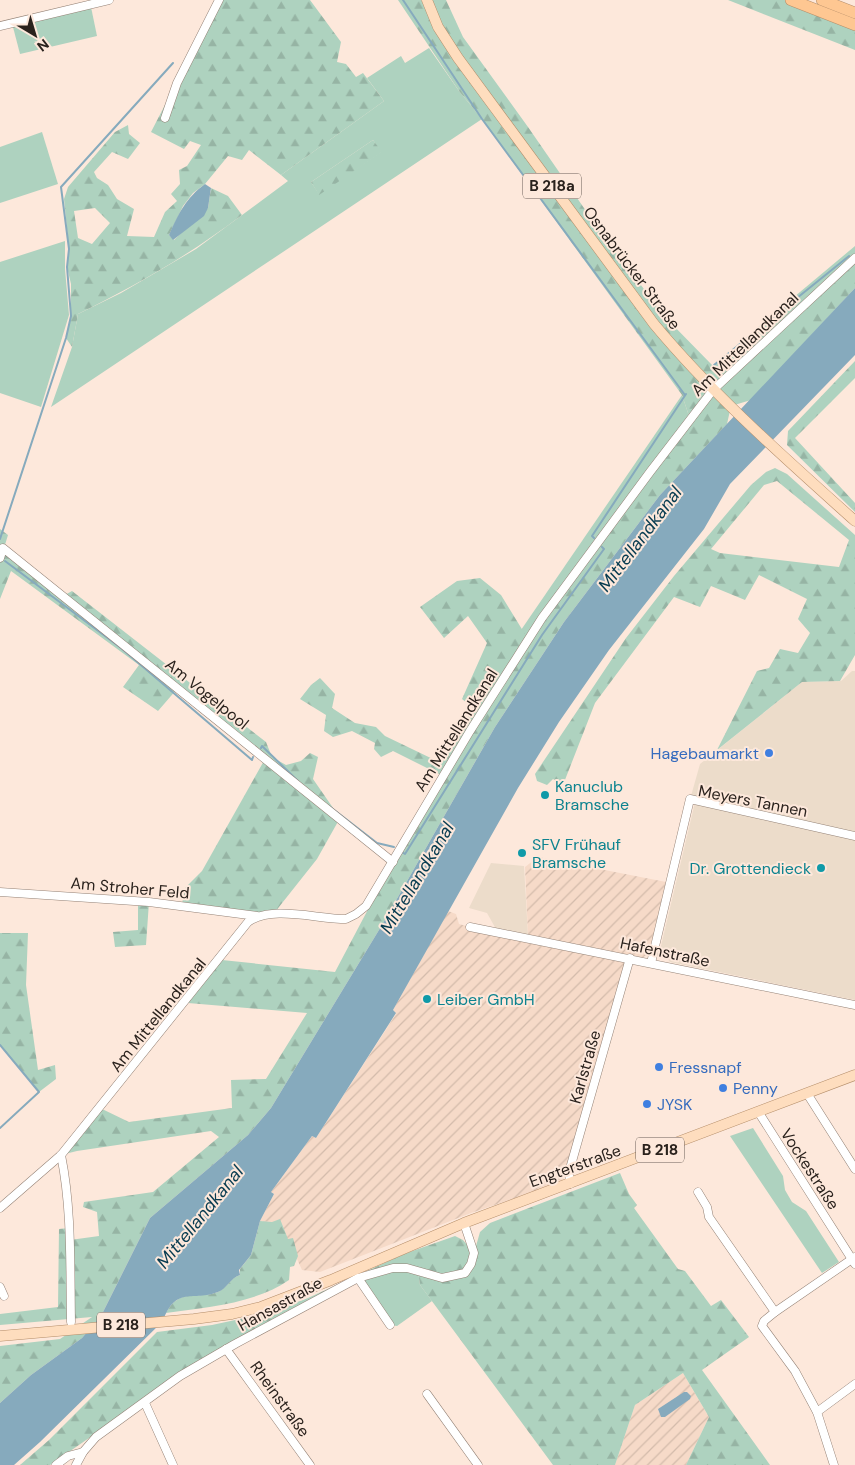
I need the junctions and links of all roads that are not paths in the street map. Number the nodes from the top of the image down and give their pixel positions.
1 (109, 0) edge
2 (220, 0) edge
3 (427, 0) edge
4 (791, 0) edge
5 (822, 0) edge
6 (855, 13) edge
7 (855, 25) edge
8 (0, 26) edge
9 (165, 118) dead end
10 (855, 258) edge
11 (713, 390) junction
12 (855, 521) edge
13 (0, 558) edge
14 (855, 836) edge
15 (393, 862) junction
16 (0, 892) edge
17 (256, 916) junction
18 (470, 927) dead end
19 (630, 958) junction
20 (651, 963) junction
21 (855, 1004) edge
22 (855, 1075) edge
23 (808, 1095) junction
24 (759, 1113) junction
25 (62, 1155) junction
26 (855, 1169) edge
27 (570, 1184) junction
28 (698, 1192) dead end
29 (0, 1208) edge
30 (464, 1223) junction
31 (854, 1260) edge
32 (358, 1278) junction
33 (0, 1287) edge
34 (4, 1296) dead end
35 (775, 1312) junction
36 (390, 1325) dead end
37 (70, 1326) junction
38 (0, 1336) edge
39 (226, 1349) junction
40 (855, 1384) edge
41 (427, 1394) dead end
42 (145, 1403) junction
43 (817, 1412) junction
44 (83, 1452) junction
45 (56, 1465) edge
46 (76, 1465) edge
47 (172, 1465) edge
48 (310, 1465) edge
49 (478, 1465) edge
50 (834, 1465) edge

1 - 8 street
2 - 9 street
3 - 11 main road, Osnabrücker Straße / B 218a
4 - 7 highway
5 - 6 highway
10 - 11 street, Am Mittellandkanal
11 - 12 main road, Osnabrücker Straße / B 218a
11 - 15 street, Am Mittellandkanal
13 - 15 street, Am Vogelpool
14 - 20 street, Meyers Tannen
15 - 17 street, Am Mittellandkanal
16 - 17 street, Am Stroher Feld
17 - 25 street, Am Mittellandkanal
18 - 19 street, Hafenstraße
19 - 20 street, Hafenstraße
19 - 27 street, Karlstraße
20 - 21 street, Hafenstraße
22 - 23 main road, Engterstraße / B 218
23 - 24 main road, Engterstraße / B 218
23 - 26 street
24 - 27 main road, Engterstraße / B 218
24 - 31 street, Vockestraße
25 - 29 street, Am Mittellandkanal
25 - 37 street
27 - 30 main road, Engterstraße / B 218
28 - 35 street
30 - 32 street, Hansastraße
30 - 37 main road, Engterstraße / B 218
31 - 35 street
32 - 36 street
32 - 39 street, Hansastraße
33 - 34 street
35 - 43 street
37 - 38 main road, B 218
39 - 42 street, Hansastraße
39 - 48 street, Rheinstraße
40 - 43 street
41 - 49 street
42 - 44 street, Hansastraße
42 - 47 street
43 - 50 street
44 - 45 street, Hansastraße
44 - 46 street, Hansastraße

